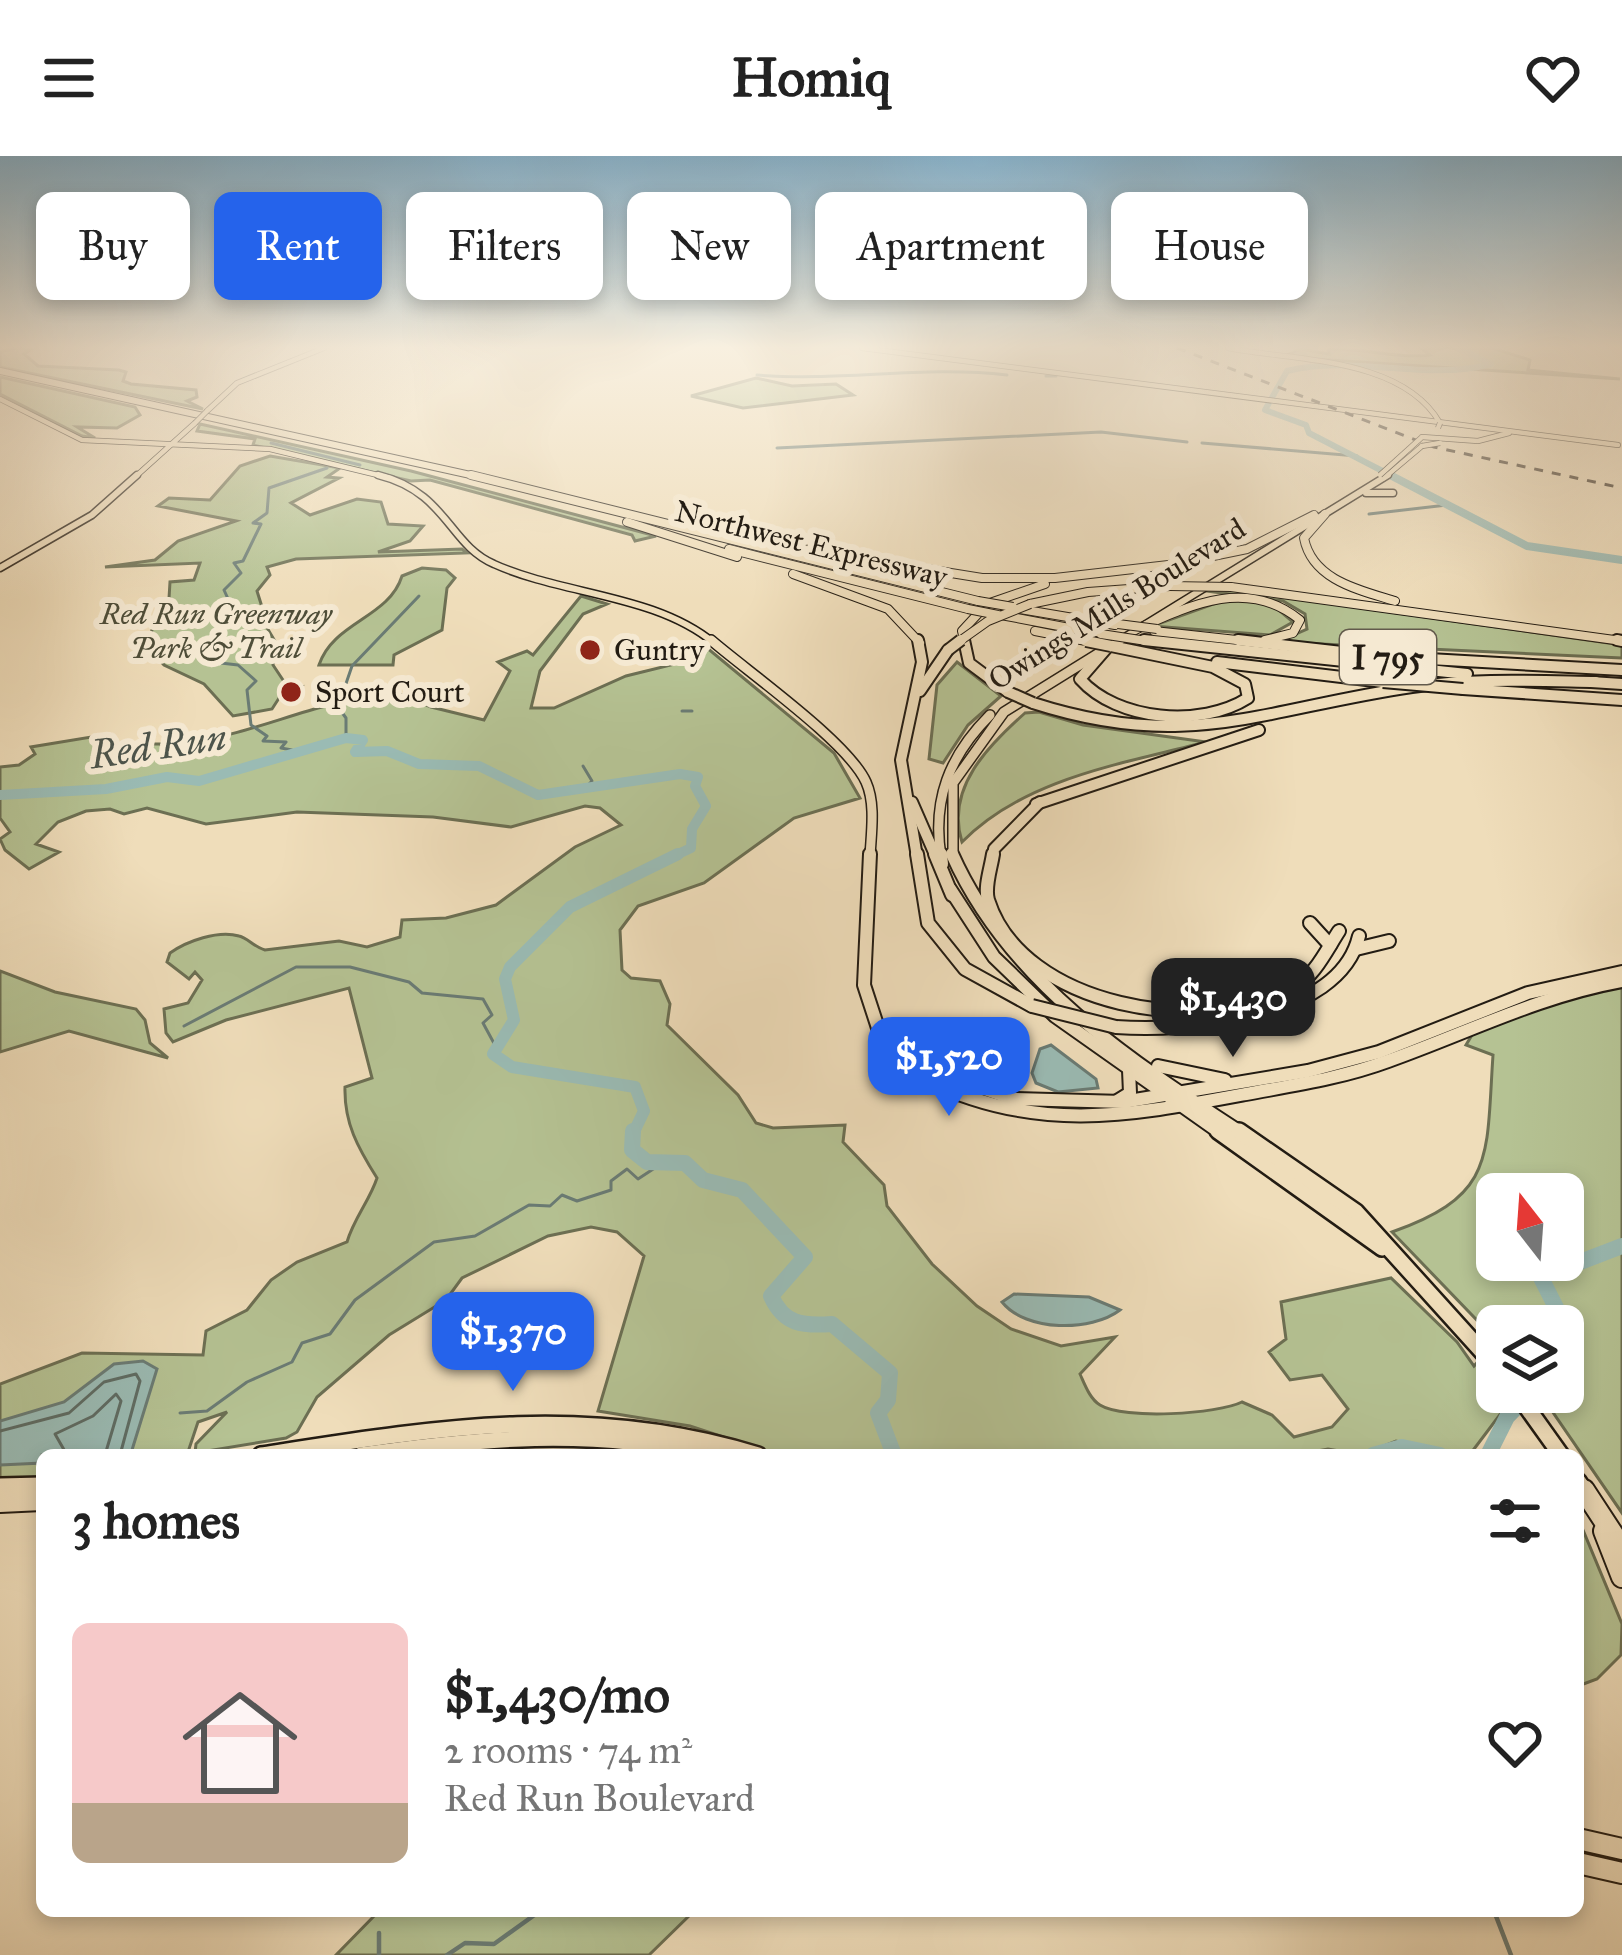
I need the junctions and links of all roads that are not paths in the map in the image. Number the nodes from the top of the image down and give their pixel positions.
1 (63, 432) edge
2 (187, 432) edge
3 (259, 432) edge
4 (267, 432) edge
5 (1431, 432) edge
6 (1484, 432) edge
7 (1500, 432) edge
8 (1512, 433) junction
9 (1431, 435) junction
10 (1497, 439) junction
11 (1456, 442) junction
12 (1620, 445) edge
13 (174, 446) junction
14 (1382, 476) junction
15 (1363, 485) junction
16 (1394, 493) dead end
17 (1349, 500) junction
18 (584, 502) junction
19 (1320, 514) junction
20 (626, 522) junction
21 (1271, 547) junction
22 (745, 559) junction
23 (1178, 564) junction
24 (0, 570) edge
25 (964, 612) junction
26 (1155, 630) junction
27 (1137, 635) junction
28 (1583, 635) junction
29 (1622, 640) edge
30 (1106, 649) junction
31 (1129, 649) junction
32 (1622, 666) edge
33 (1596, 682) junction
34 (1622, 684) edge
35 (1370, 694) junction
36 (1622, 700) edge
37 (908, 717) junction
38 (902, 750) junction
39 (1040, 802) junction
40 (952, 895) junction
41 (1310, 923) dead end
42 (1339, 931) dead end
43 (990, 932) junction
44 (1389, 941) dead end
45 (1330, 945) junction
46 (1622, 972) edge
47 (1622, 981) edge
48 (1110, 1033) junction
49 (1129, 1070) junction
50 (922, 1071) junction
51 (1286, 1075) junction
52 (1243, 1094) junction
53 (1168, 1097) junction
54 (1185, 1100) junction
55 (1202, 1102) junction
56 (1072, 1109) junction
57 (1354, 1210) junction
58 (1393, 1255) junction
59 (1476, 1342) edge
60 (1532, 1413) edge
61 (304, 1449) edge
62 (410, 1449) edge
63 (679, 1449) edge
64 (738, 1449) edge
65 (1557, 1449) edge
66 (36, 1485) edge
67 (0, 1486) edge
68 (1584, 1491) edge
69 (36, 1500) edge
70 (0, 1502) edge
71 (1595, 1508) junction
72 (1622, 1548) edge
73 (1622, 1577) edge
74 (1584, 1840) edge
75 (1622, 1849) edge
76 (1584, 1864) edge
77 (1622, 1873) edge

1 - 13 main road
2 - 13 main road, bridge
3 - 20 highway, Northwest Expressway / I 795
4 - 18 highway, Northwest Expressway / I 795
5 - 9 main road
6 - 10 main road
7 - 8 main road
8 - 10 main road
8 - 11 main road
8 - 12 main road
9 - 11 main road
9 - 14 main road, Owings Mills Boulevard, bridge
10 - 11 main road
13 - 24 main road
13 - 50 main road
14 - 15 main road, Owings Mills Boulevard
14 - 17 main road, Owings Mills Boulevard
15 - 19 main road, Owings Mills Boulevard
15 - 21 main road
16 - 17 main road
17 - 19 main road, Owings Mills Boulevard
18 - 23 highway
18 - 26 highway, Northwest Expressway / I 795, bridge
19 - 21 main road, Owings Mills Boulevard
19 - 23 highway
19 - 28 highway
19 - 40 main road, Owings Mills Boulevard
20 - 22 highway
20 - 25 highway, Northwest Expressway / I 795
21 - 27 main road, Owings Mills Boulevard
22 - 25 highway
22 - 37 highway
23 - 35 highway, bridge
25 - 27 highway, Northwest Expressway / I 795, bridge
25 - 31 highway, bridge
26 - 27 highway
26 - 32 highway, I 795
27 - 30 main road, Owings Mills Boulevard
27 - 33 highway, Northwest Expressway / I 795
28 - 29 highway
28 - 37 highway, bridge
30 - 31 highway
30 - 43 main road, Owings Mills Boulevard
31 - 36 highway, bridge
33 - 34 highway, Northwest Expressway / I 795
33 - 35 highway
35 - 39 highway
37 - 38 highway
38 - 40 highway
38 - 48 highway, bridge
39 - 43 highway
39 - 45 highway
40 - 49 main road, Owings Mills Boulevard
41 - 45 highway
42 - 45 highway
43 - 48 main road, Owings Mills Boulevard
44 - 48 highway
46 - 51 main road
47 - 52 main road
48 - 51 main road
48 - 54 main road, Owings Mills Boulevard
49 - 53 main road, Owings Mills Boulevard
49 - 56 main road
50 - 54 main road
50 - 56 main road
51 - 54 main road
52 - 55 main road
52 - 57 main road
53 - 54 main road, Owings Mills Boulevard
53 - 56 main road
54 - 55 main road
54 - 58 main road, Owings Mills Boulevard
55 - 57 main road, Owings Mills Boulevard
57 - 58 main road, Owings Mills Boulevard
58 - 59 main road, Owings Mills Boulevard
60 - 65 main road
61 - 64 main road
62 - 63 main road
66 - 67 main road
68 - 71 main road
69 - 70 main road
71 - 72 main road
71 - 73 main road
74 - 75 main road
76 - 77 main road

